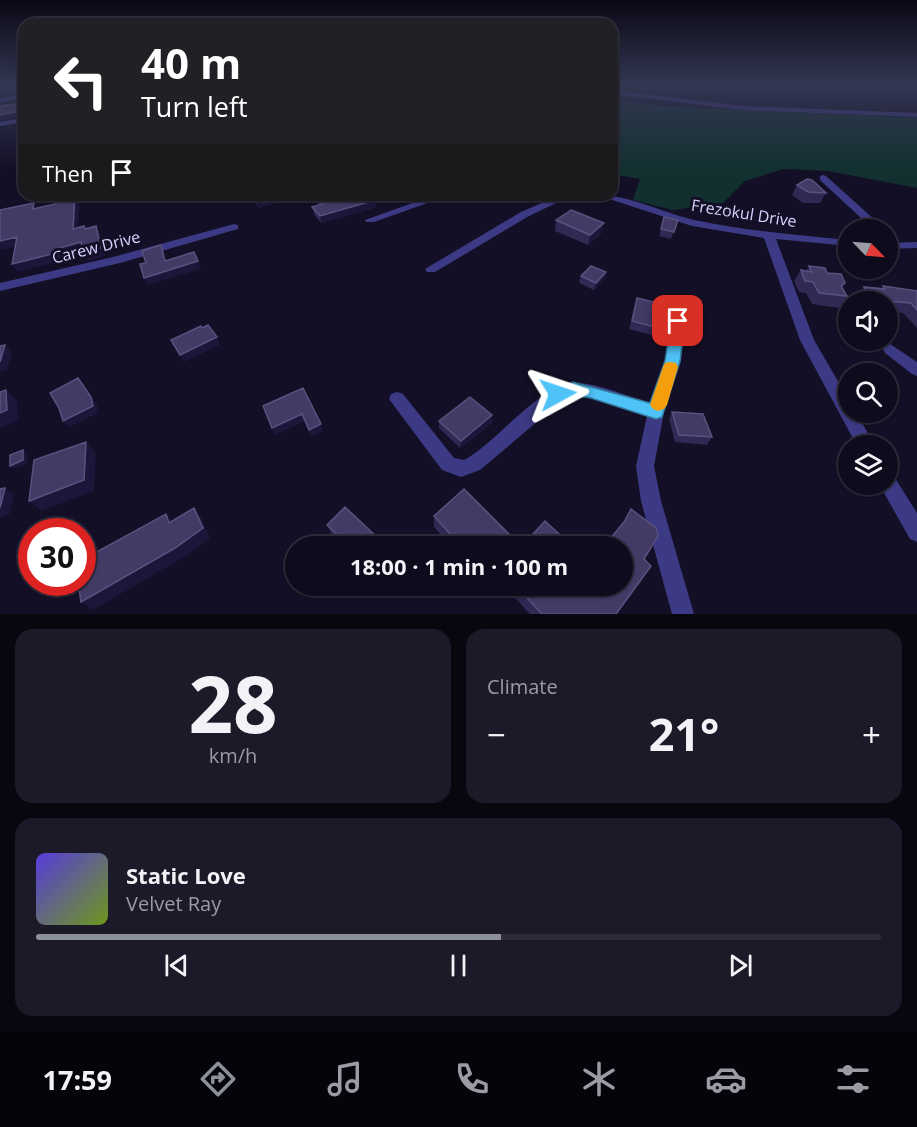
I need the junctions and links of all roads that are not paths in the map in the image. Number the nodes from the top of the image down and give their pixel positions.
1 (883, 114) edge
2 (917, 115) edge
3 (18, 121) edge
4 (0, 124) edge
5 (823, 178) dead end
6 (618, 200) edge
7 (428, 201) edge
8 (554, 201) edge
9 (869, 219) edge
10 (370, 220) dead end
11 (234, 227) dead end
12 (769, 235) junction
13 (838, 242) edge
14 (917, 245) edge
15 (898, 246) edge
16 (431, 269) dead end
17 (0, 287) edge
18 (678, 321) dead end
19 (893, 351) edge
20 (917, 370) edge
21 (397, 399) dead end
22 (656, 412) junction
23 (860, 435) edge
24 (895, 495) edge
25 (917, 532) edge
26 (683, 614) edge

1 - 2 street
3 - 4 street
5 - 9 street
6 - 12 street, Frezokul Drive
7 - 10 street
8 - 16 street
11 - 17 street, Carew Drive
12 - 13 street, Frezokul Drive
12 - 23 street
14 - 15 street
18 - 22 street
19 - 20 street
21 - 22 street
22 - 26 street
24 - 25 street

